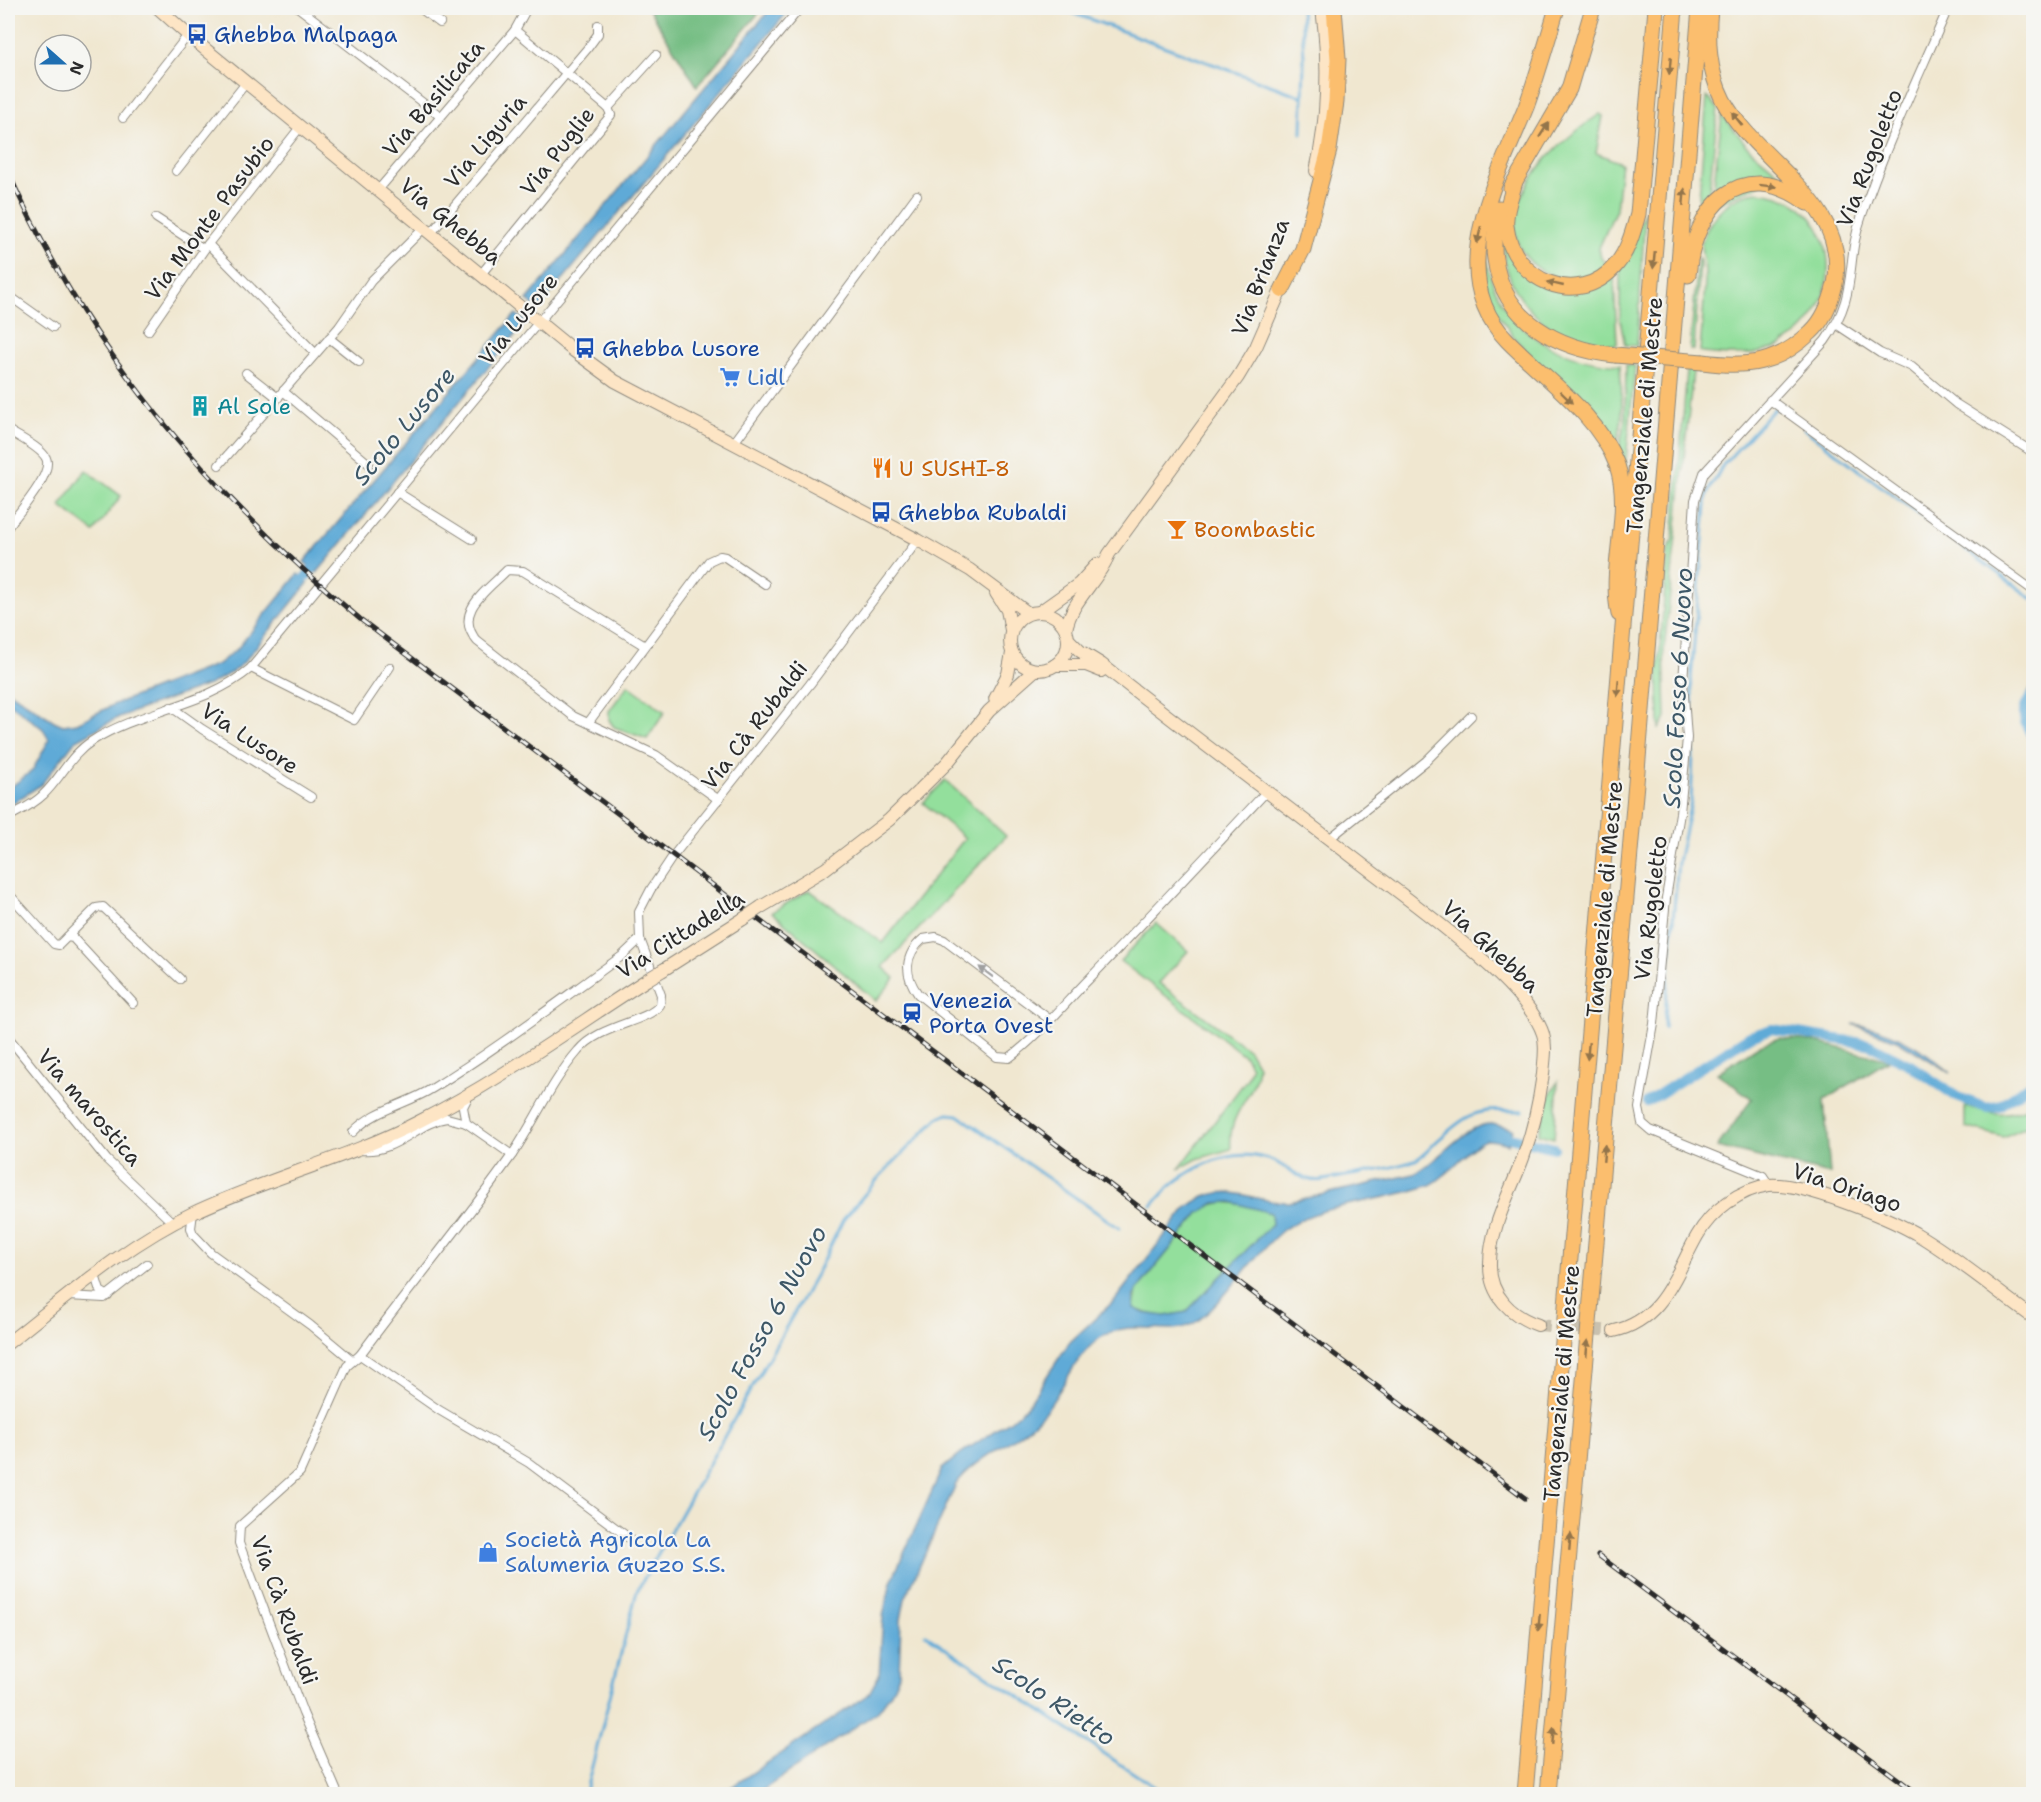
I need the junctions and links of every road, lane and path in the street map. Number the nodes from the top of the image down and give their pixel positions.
1 (158, 8) edge
2 (299, 8) edge
3 (420, 8) edge
4 (527, 8) edge
5 (800, 8) edge
6 (1322, 8) edge
7 (1334, 8) edge
8 (1557, 8) edge
9 (1593, 8) edge
10 (1656, 8) edge
11 (1675, 8) edge
12 (1700, 8) edge
13 (1710, 8) edge
14 (1948, 8) edge
15 (440, 23) dead end
16 (598, 26) dead end
17 (515, 30) junction
18 (188, 35) junction
19 (656, 55) dead end
20 (565, 73) junction
21 (246, 83) junction
22 (608, 108) junction
23 (440, 116) junction
24 (123, 118) dead end
25 (301, 126) junction
26 (1505, 160) junction
27 (176, 171) dead end
28 (1515, 181) junction
29 (380, 189) junction
30 (917, 195) dead end
31 (1817, 210) junction
32 (156, 218) dead end
33 (428, 230) junction
34 (1495, 230) junction
35 (206, 247) junction
36 (482, 273) junction
37 (1282, 290) junction
38 (8, 295) edge
39 (538, 320) junction
40 (1836, 324) junction
41 (53, 327) dead end
42 (148, 331) dead end
43 (329, 338) junction
44 (1672, 339) junction
45 (315, 353) junction
46 (359, 362) dead end
47 (246, 373) dead end
48 (281, 394) junction
49 (1770, 400) junction
50 (8, 430) edge
51 (733, 444) junction
52 (2034, 453) edge
53 (369, 464) dead end
54 (219, 465) dead end
55 (397, 492) junction
56 (8, 527) edge
57 (472, 539) dead end
58 (918, 540) junction
59 (1109, 554) junction
60 (984, 580) junction
61 (765, 584) dead end
62 (2034, 591) edge
63 (1035, 612) junction
64 (1623, 629) junction
65 (1011, 630) junction
66 (1067, 634) junction
67 (645, 646) junction
68 (1012, 653) junction
69 (1055, 665) junction
70 (390, 667) dead end
71 (251, 668) junction
72 (1035, 670) junction
73 (1118, 679) junction
74 (171, 707) junction
75 (989, 711) junction
76 (1471, 716) dead end
77 (588, 723) junction
78 (1267, 791) junction
79 (311, 797) dead end
80 (719, 801) junction
81 (8, 818) edge
82 (1329, 839) junction
83 (8, 893) edge
84 (67, 937) junction
85 (640, 939) junction
86 (180, 979) dead end
87 (133, 1002) dead end
88 (1046, 1022) junction
89 (8, 1037) edge
90 (473, 1091) junction
91 (466, 1123) junction
92 (353, 1132) dead end
93 (359, 1150) junction
94 (512, 1155) junction
95 (1769, 1185) junction
96 (193, 1213) junction
97 (173, 1223) junction
98 (147, 1264) dead end
99 (95, 1275) junction
100 (68, 1296) junction
101 (108, 1296) junction
102 (2034, 1318) edge
103 (1538, 1325) tunnel mouth
104 (1614, 1331) tunnel mouth
105 (8, 1343) edge
106 (356, 1357) junction
107 (629, 1538) dead end
108 (338, 1794) edge
109 (1525, 1794) edge
110 (1548, 1794) edge

1 - 18 street, Via Ghebba
2 - 23 street
3 - 15 street
4 - 17 street
5 - 39 street, Via Lusore
6 - 37 street, Via Brianza
7 - 37 highway
8 - 26 highway
28 -> 9 highway
10 -> 28 highway
11 -> 64 highway, Tangenziale di Mestre
44 -> 12 highway, Tangenziale di Mestre
31 -> 13 highway
14 - 40 street, Via Rugoletto
16 - 20 street, Via Liguria
17 - 20 street, Via Puglie
17 - 23 street, Via Basilicata
18 - 21 street, Via Ghebba
18 - 24 street
19 - 22 street
20 - 22 street, Via Puglie
20 - 33 street, Via Liguria
21 - 25 street, Via Ghebba
21 - 27 street
22 - 36 street, Via Puglie
23 - 29 street, Via Basilicata
25 - 29 street, Via Ghebba
25 - 35 street, Via Monte Pasubio
26 - 34 highway
26 -> 64 highway
28 - 34 highway
29 - 33 street, Via Ghebba
30 - 51 street
31 - 34 highway, bridge
44 -> 31 highway
32 - 35 street
33 - 36 street, Via Ghebba
33 - 43 street, Via Liguria
35 - 42 street, Via Monte Pasubio
35 - 45 street
36 - 39 street, Via Ghebba
37 - 59 street, Via Brianza
38 - 41 street
39 - 51 street, Via Ghebba
39 - 55 street, Via Lusore
40 - 49 street, Via Rugoletto
40 - 52 street
43 - 45 street, Via Liguria
43 - 46 street
110 -> 44 highway, Tangenziale di Mestre
45 - 48 street, Via Liguria
47 - 48 street
48 - 53 street
48 - 54 street, Via Liguria
49 - 62 street
49 - 95 street, Via Rugoletto
50 - 56 street
51 - 58 street, Via Ghebba
55 - 57 street
55 - 71 street, Via Lusore
58 - 60 street, Via Ghebba
58 - 80 street, Via Cà Rubaldi
59 - 63 street, Via Brianza
59 - 66 street, Via Brianza
60 - 63 street, Via Ghebba
60 - 65 street, Via Ghebba
61 - 67 street
63 - 65 street
63 - 66 street
64 -> 109 highway, Tangenziale di Mestre
65 - 68 street
66 - 69 street
66 - 73 street, Via Ghebba
67 - 77 street
67 - 77 street
68 - 72 street
68 - 75 street, Via Cittadella
69 - 72 street
69 - 73 street, Via Ghebba
70 - 71 street
71 - 74 street, Via Lusore
72 - 75 street, Via Cittadella
73 - 78 street, Via Ghebba
74 - 79 street, Via Lusore
74 - 81 street, Via Lusore
75 - 90 street, Via Cittadella, bridge
76 - 82 street
77 - 80 street
78 - 82 street, Via Ghebba
78 - 88 street
80 - 85 street, Via Cà Rubaldi
82 - 103 street, Via Ghebba
83 - 84 street
84 - 86 street
84 - 87 street
85 - 92 street
85 - 94 street, Via Cà Rubaldi
88 -> 88 street
89 - 97 street, Via marostica
90 - 91 street
90 - 93 street, Via Cittadella
91 - 93 street
91 - 94 street
93 - 96 street, Via Cittadella
94 - 106 street, Via Cà Rubaldi
95 - 102 street, Via Oriago
95 - 104 street, Via Oriago
96 - 97 street, Via Cittadella
96 - 106 street
97 - 99 street, Via Cittadella
98 - 101 street
99 - 100 street, Via Cittadella
99 - 101 street
100 - 101 street
100 - 105 street, Via Cittadella
106 - 107 street
106 - 108 street, Via Cà Rubaldi

